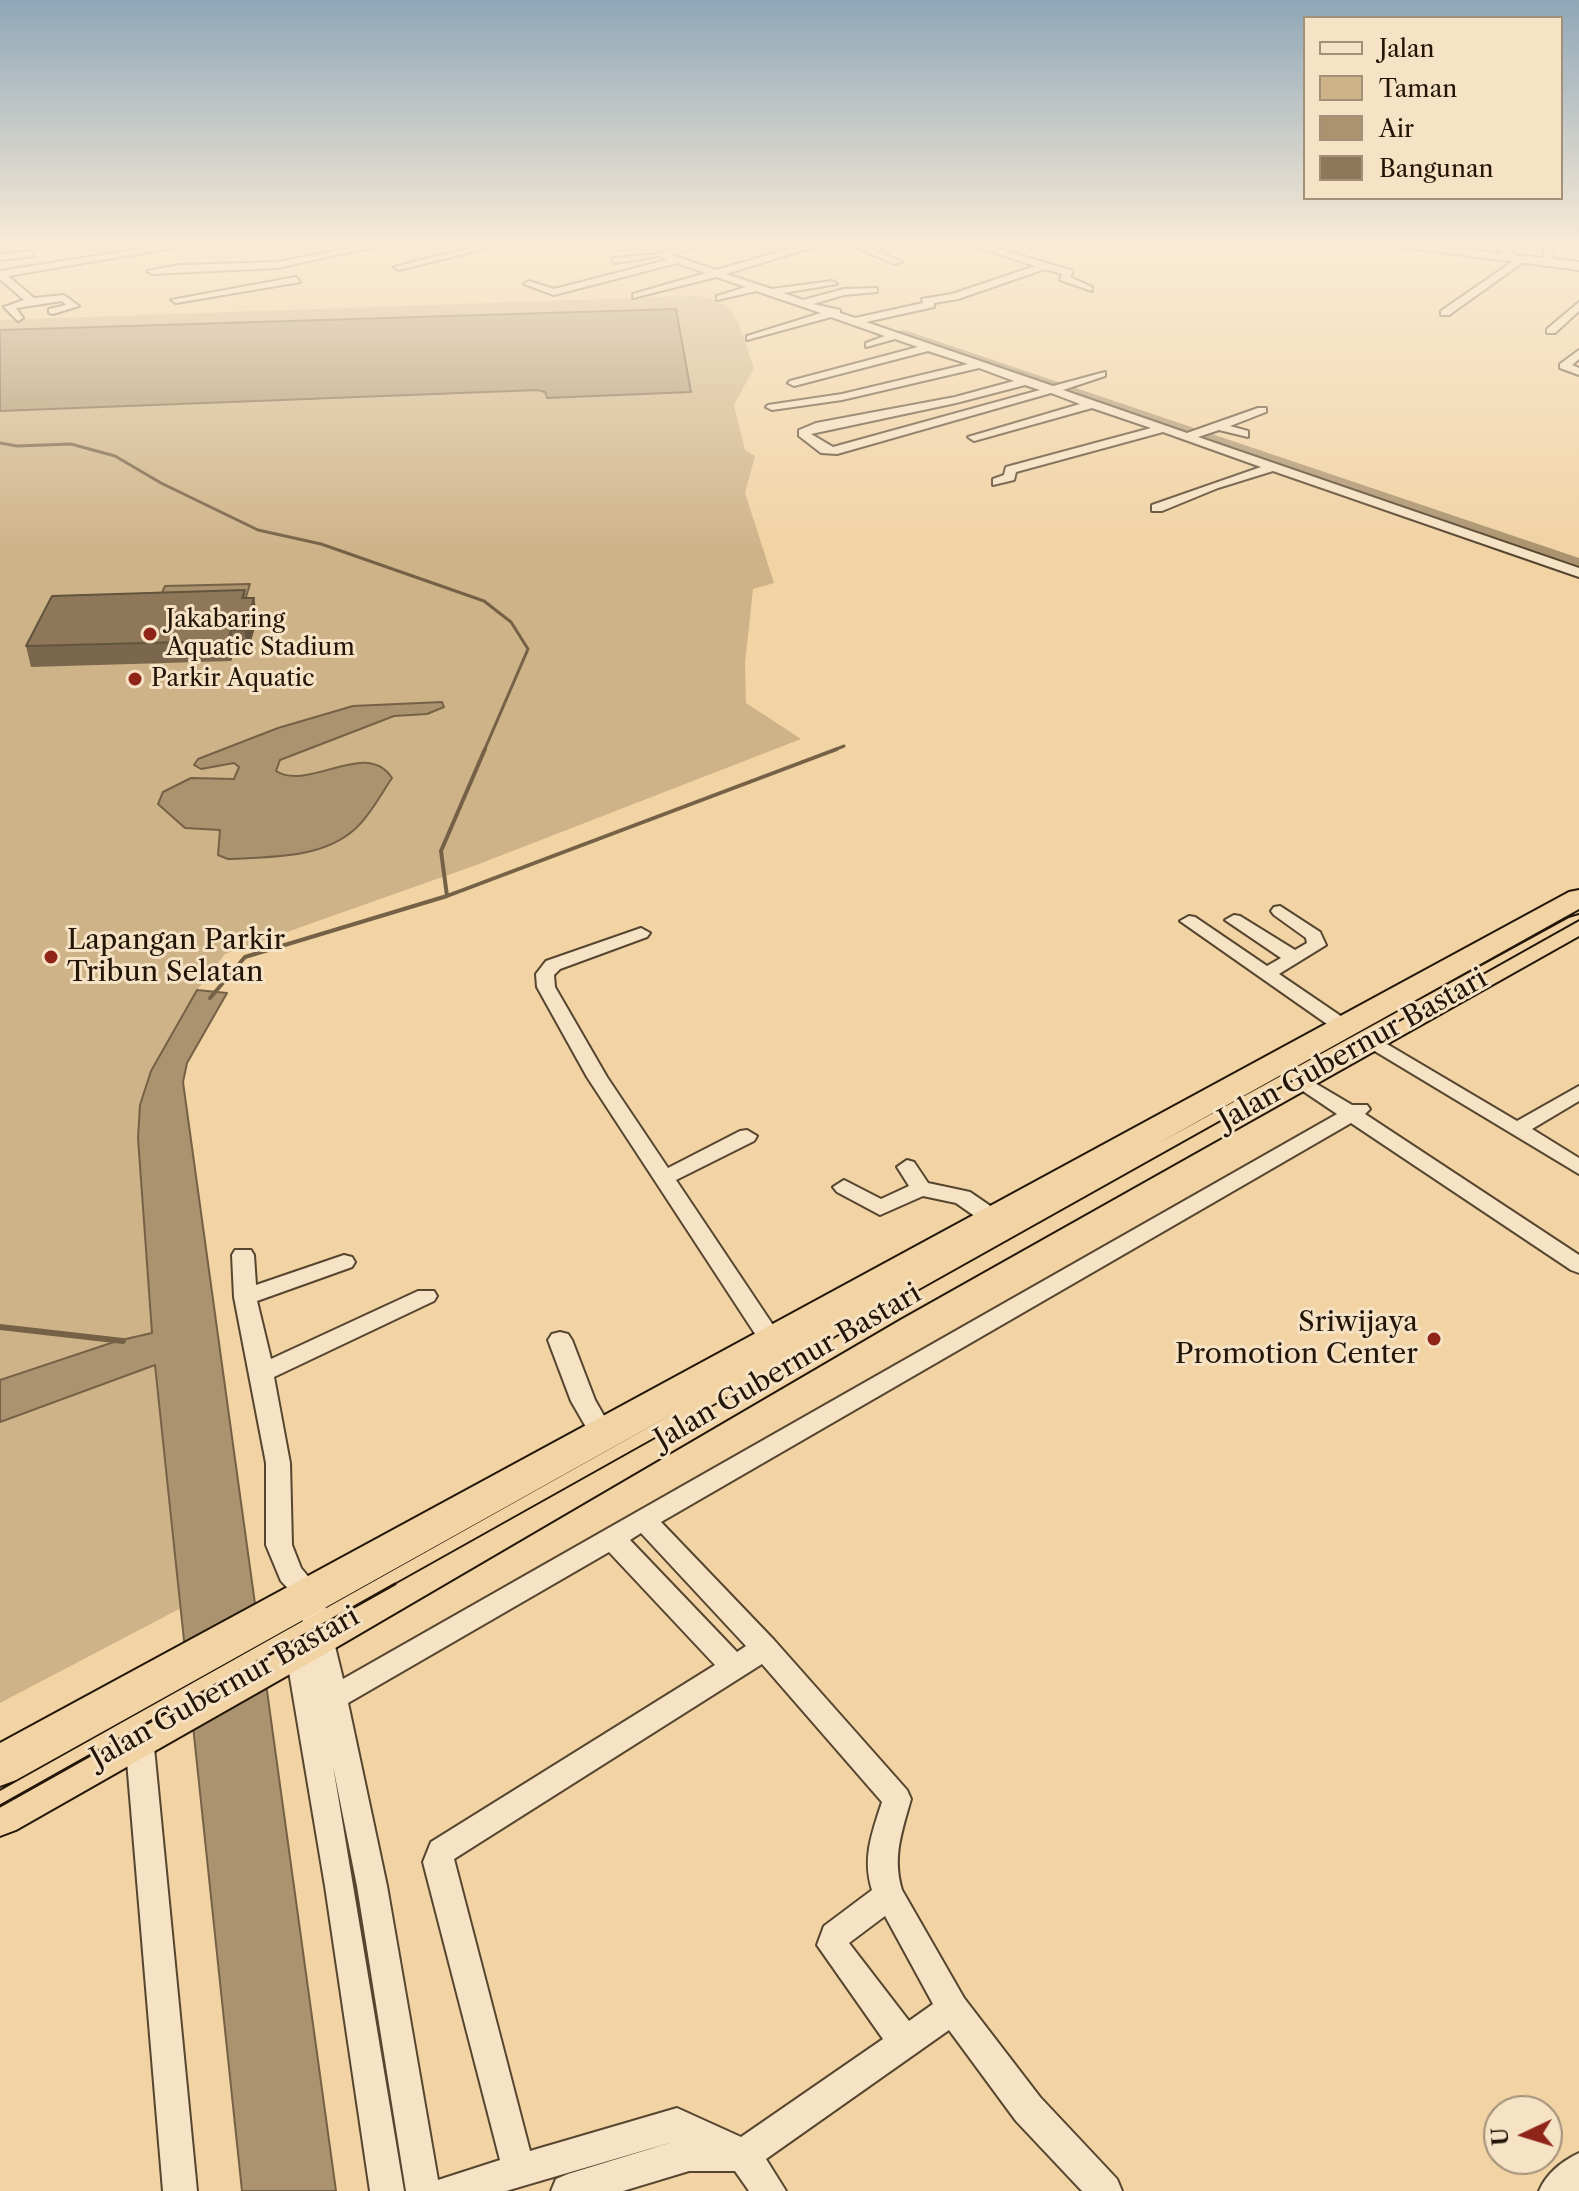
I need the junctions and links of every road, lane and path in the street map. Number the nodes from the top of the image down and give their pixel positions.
1 (930, 347) joint
2 (1578, 355) edge
3 (979, 365) junction
4 (1579, 372) edge
5 (1101, 374) dead end
6 (782, 379) dead end
7 (794, 383) junction
8 (1016, 384) junction
9 (1046, 391) junction
10 (836, 398) junction
11 (772, 407) dead end
12 (1081, 407) junction
13 (1262, 410) dead end
14 (1219, 426) junction
15 (1162, 429) junction
16 (1244, 434) dead end
17 (1193, 435) junction
18 (974, 437) dead end
19 (1275, 466) junction
20 (997, 482) dead end
21 (1157, 508) dead end
22 (1579, 573) edge
23 (1579, 898) edge
24 (1280, 911) dead end
25 (1234, 920) dead end
26 (1189, 921) dead end
27 (1579, 924) edge
28 (641, 933) dead end
29 (1293, 957) junction
30 (1266, 974) junction
31 (1357, 1033) junction
32 (1311, 1081) junction
33 (1579, 1092) edge
34 (1348, 1107) junction
35 (1518, 1129) junction
36 (747, 1136) dead end
37 (907, 1167) dead end
38 (1579, 1167) edge
39 (664, 1178) junction
40 (844, 1187) dead end
41 (921, 1189) junction
42 (994, 1219) junction
43 (1579, 1249) edge
44 (243, 1255) dead end
45 (344, 1262) dead end
46 (1579, 1265) edge
47 (426, 1296) dead end
48 (245, 1297) junction
49 (560, 1340) dead end
50 (771, 1340) junction
51 (262, 1373) junction
52 (603, 1435) junction
53 (644, 1520) junction
54 (612, 1538) junction
55 (295, 1618) junction
56 (765, 1648) junction
57 (734, 1667) junction
58 (322, 1704) junction
59 (139, 1737) junction
60 (0, 1766) edge
61 (0, 1815) edge
62 (889, 1895) junction
63 (953, 2009) junction
64 (905, 2042) junction
65 (743, 2155) junction
66 (519, 2170) junction
67 (1579, 2170) edge
68 (180, 2191) edge
69 (387, 2191) edge
70 (423, 2191) edge
71 (450, 2191) edge
72 (568, 2191) edge
73 (769, 2191) edge
74 (1105, 2191) edge
75 (1556, 2191) edge

1 - 3 street
1 - 7 street
2 - 4 street
3 - 8 street
3 - 10 street
5 - 9 street
6 - 7 street
7 - 10 street
8 - 9 street
8 - 9 street
9 - 12 street
10 - 11 street
12 - 15 street
12 - 18 street
13 - 14 street
14 - 16 street
14 - 17 street
15 - 17 street
15 - 20 street
17 - 19 street
19 - 21 street
19 - 22 street
23 - 31 highway, Jalan Gubernur Bastari
24 - 29 street
25 - 29 street
26 - 30 street
27 - 31 highway, Jalan Gubernur Bastari
28 - 39 street
29 - 30 street
30 - 31 street
31 - 32 highway, Jalan Gubernur Bastari
31 - 35 street
31 - 42 highway, Jalan Gubernur Bastari
32 - 34 street
32 - 55 highway, Jalan Gubernur Bastari
33 - 35 street
34 - 43 street
34 - 46 street
34 - 53 street
35 - 38 street
36 - 39 street
37 - 41 street
39 - 50 street
40 - 41 street
41 - 42 street
42 - 50 highway, Jalan Gubernur Bastari
44 - 48 street
45 - 48 street
47 - 51 street
48 - 51 street
49 - 52 street
50 - 52 highway, Jalan Gubernur Bastari
51 - 55 street
52 - 55 highway, Jalan Gubernur Bastari
53 - 54 street
53 - 56 street
54 - 57 street
54 - 58 street
55 - 58 street
55 - 59 highway, Jalan Gubernur Bastari
55 - 60 highway, Jalan Gubernur Bastari
56 - 57 street
56 - 62 street
57 - 66 street
58 - 69 street
58 - 70 street
59 - 61 highway, Jalan Gubernur Bastari
59 - 68 street
62 - 63 street
62 - 64 street
63 - 64 street
63 - 74 street
64 - 65 street
65 - 66 street
65 - 72 street
65 - 73 street
66 - 71 street
67 - 75 street

